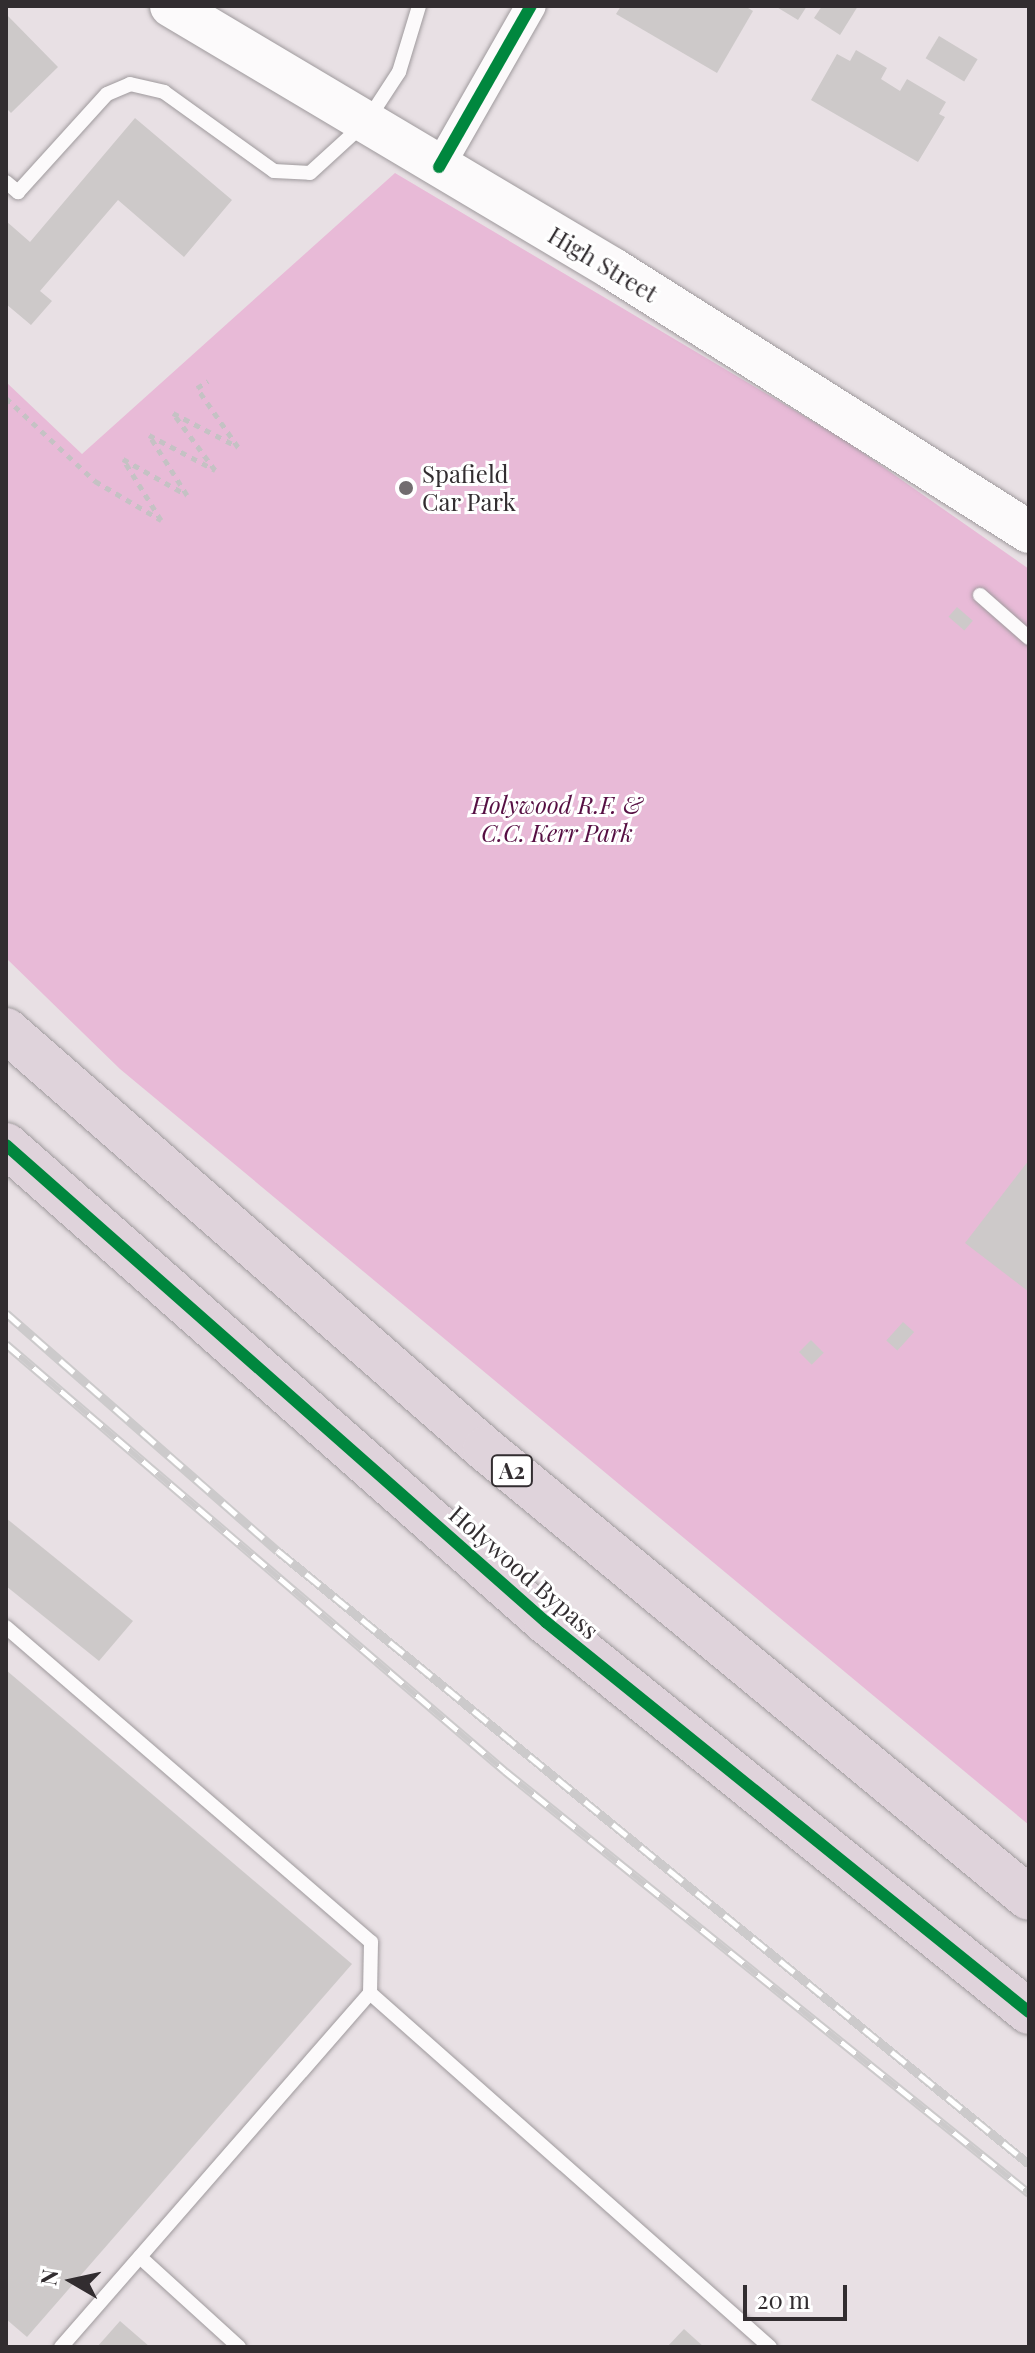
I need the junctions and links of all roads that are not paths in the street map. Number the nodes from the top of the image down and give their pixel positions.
1 (171, 6) edge
2 (419, 6) edge
3 (531, 6) edge
4 (367, 121) junction
5 (439, 167) junction
6 (6, 182) edge
7 (1029, 532) edge
8 (980, 595) dead end
9 (1029, 638) edge
10 (6, 1030) edge
11 (6, 1145) edge
12 (6, 1627) edge
13 (1029, 1898) edge
14 (370, 1993) junction
15 (1029, 2012) edge
16 (140, 2257) junction
17 (61, 2347) edge
18 (239, 2347) edge
19 (770, 2347) edge

1 - 4 main road, High Street
2 - 4 lane
3 - 5 street
4 - 5 main road, High Street
4 - 6 lane
5 - 7 main road, High Street
8 - 9 lane
10 - 13 highway, A2
11 - 15 highway, Holywood Bypass
12 - 14 lane
14 - 16 lane
14 - 19 lane
16 - 17 lane
16 - 18 lane

